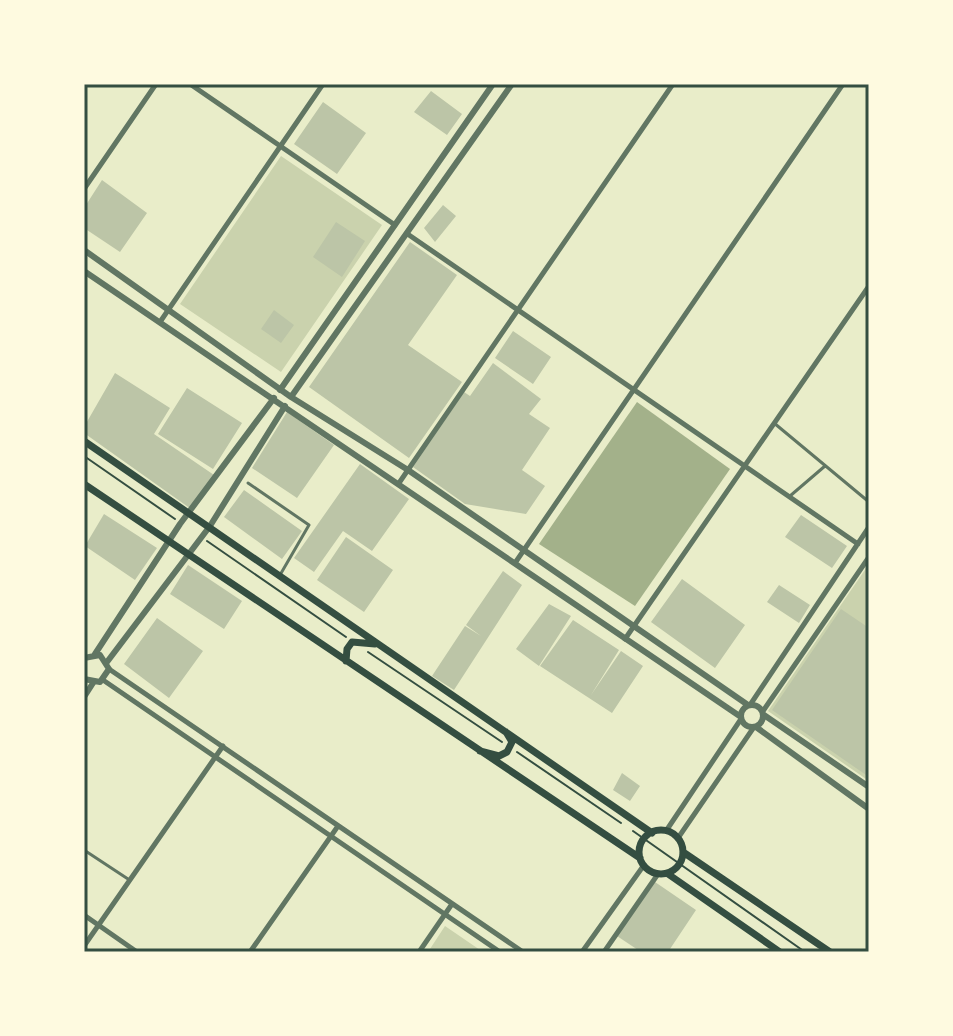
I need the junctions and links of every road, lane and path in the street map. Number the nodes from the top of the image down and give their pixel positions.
1 (156, 84) edge
2 (190, 84) edge
3 (323, 84) edge
4 (493, 84) edge
5 (512, 84) edge
6 (673, 84) edge
7 (843, 84) edge
8 (280, 146) junction
9 (84, 189) edge
10 (395, 225) junction
11 (409, 235) junction
12 (84, 250) edge
13 (84, 271) edge
14 (869, 286) edge
15 (169, 308) junction
16 (518, 310) junction
17 (160, 322) junction
18 (281, 390) junction
19 (635, 390) junction
20 (291, 397) junction
21 (275, 398) junction
22 (286, 405) junction
23 (774, 423) junction
24 (351, 433) junction
25 (84, 441) edge
26 (342, 446) junction
27 (84, 456) edge
28 (745, 466) junction
29 (825, 466) junction
30 (408, 470) junction
31 (248, 483) dead end
32 (84, 484) edge
33 (397, 486) junction
34 (790, 496) junction
35 (869, 502) edge
36 (192, 513) junction
37 (180, 524) junction
38 (210, 526) junction
39 (869, 527) edge
40 (201, 538) junction
41 (168, 544) junction
42 (858, 544) junction
43 (525, 549) junction
44 (189, 553) junction
45 (869, 557) edge
46 (515, 563) junction
47 (280, 575) junction
48 (633, 629) junction
49 (625, 639) junction
50 (352, 642) junction
51 (384, 648) junction
52 (88, 656) edge
53 (346, 661) junction
54 (108, 665) junction
55 (84, 679) edge
56 (103, 680) junction
57 (93, 683) junction
58 (84, 697) edge
59 (749, 705) junction
60 (763, 713) junction
61 (741, 718) junction
62 (755, 727) junction
63 (505, 730) junction
64 (223, 746) junction
65 (511, 748) junction
66 (474, 749) junction
67 (215, 757) junction
68 (869, 787) edge
69 (869, 807) edge
70 (621, 823) dead end
71 (338, 826) junction
72 (633, 831) dead end
73 (666, 831) junction
74 (652, 833) junction
75 (330, 837) junction
76 (678, 838) junction
77 (644, 839) junction
78 (84, 850) edge
79 (683, 852) junction
80 (642, 861) junction
81 (679, 866) junction
82 (658, 874) junction
83 (668, 874) junction
84 (128, 879) junction
85 (452, 904) junction
86 (84, 915) edge
87 (445, 916) junction
88 (98, 925) junction
89 (84, 946) edge
90 (137, 952) edge
91 (250, 952) edge
92 (419, 952) edge
93 (500, 952) edge
94 (523, 952) edge
95 (582, 952) edge
96 (604, 952) edge
97 (780, 952) edge
98 (805, 952) edge
99 (830, 952) edge

1 - 9 street
2 - 8 street
3 - 8 street
4 - 10 street
5 - 11 street
6 - 16 street
7 - 19 street
8 - 10 street
8 - 15 street
10 - 18 street
11 - 16 street
11 - 20 street
12 - 15 street
13 - 17 street
14 - 23 street
15 - 17 street
15 - 18 street
16 - 19 street
16 - 30 street
17 - 21 street
18 - 20 street
18 - 21 street
19 - 28 street
19 - 43 street
20 - 22 street
20 - 24 street
21 - 22 street
21 - 36 street
22 - 26 street
22 - 38 street
23 - 28 street
23 - 29 lane
24 - 26 street
24 - 30 street
25 - 36 main road
26 - 33 street
27 - 37 path
28 - 34 street
28 - 48 street
29 - 34 lane
29 - 35 lane
30 - 33 street
30 - 43 street
31 - 47 lane
32 - 41 main road
33 - 46 street
34 - 42 street
36 - 37 street
36 - 38 main road
37 - 41 street
38 - 40 street
38 - 47 main road
39 - 42 street
40 - 44 street
40 - 50 path
41 - 44 main road
41 - 52 street
42 - 59 street
43 - 46 street
43 - 48 street
44 - 53 main road
44 - 54 street
45 - 60 street
46 - 49 street
47 - 51 main road
48 - 49 street
48 - 59 street
49 - 61 street
50 - 51 main road
50 - 53 main road
50 - 65 path
51 - 63 main road
52 - 54 street
53 - 66 main road
54 - 56 street
54 - 64 street
55 - 57 street
56 - 57 street
56 - 67 street
57 - 58 street
59 - 60 street
59 - 61 street
60 - 62 street
60 - 68 street
61 - 62 street
61 - 73 street
62 - 69 street
62 - 76 street
63 - 65 main road
63 - 74 main road
64 - 67 street
64 - 71 street
65 - 66 main road
65 - 70 path
66 - 80 main road
67 - 75 street
67 - 84 street
71 - 75 street
71 - 85 street
72 - 77 path
73 - 74 main road
73 - 76 main road
74 - 77 main road
75 - 87 street
75 - 91 street
76 - 79 main road
77 - 80 main road
77 - 81 path
78 - 84 lane
79 - 81 main road
79 - 99 main road
80 - 82 main road
80 - 95 street
81 - 83 main road
81 - 98 path
82 - 83 main road
82 - 96 street
83 - 97 main road
84 - 88 street
85 - 87 street
85 - 94 street
86 - 88 street
87 - 92 street
87 - 93 street
88 - 89 street
88 - 90 street

